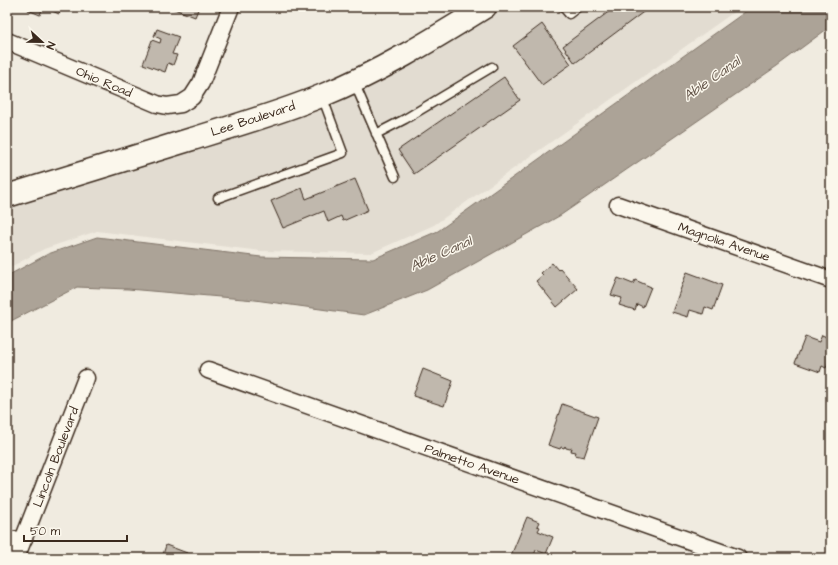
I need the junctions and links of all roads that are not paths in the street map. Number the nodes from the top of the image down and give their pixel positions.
1 (231, 7) edge
2 (485, 7) edge
3 (563, 7) edge
4 (578, 7) edge
5 (7, 41) edge
6 (492, 67) dead end
7 (354, 81) junction
8 (322, 96) junction
9 (376, 134) junction
10 (395, 177) dead end
11 (7, 196) edge
12 (218, 198) dead end
13 (618, 205) dead end
14 (831, 280) edge
15 (208, 370) dead end
16 (86, 378) dead end
17 (24, 539) junction
18 (7, 540) edge
19 (16, 558) edge
20 (738, 558) edge

1 - 5 street, Ohio Road
2 - 7 main road, Lee Boulevard
3 - 4 lane
6 - 9 lane
7 - 8 main road, Lee Boulevard
7 - 9 lane
8 - 11 main road, Lee Boulevard
8 - 12 lane
9 - 10 lane
13 - 14 street, Magnolia Avenue
15 - 20 street, Palmetto Avenue
16 - 17 street, Lincoln Boulevard
17 - 18 street
17 - 19 street, Lincoln Boulevard

